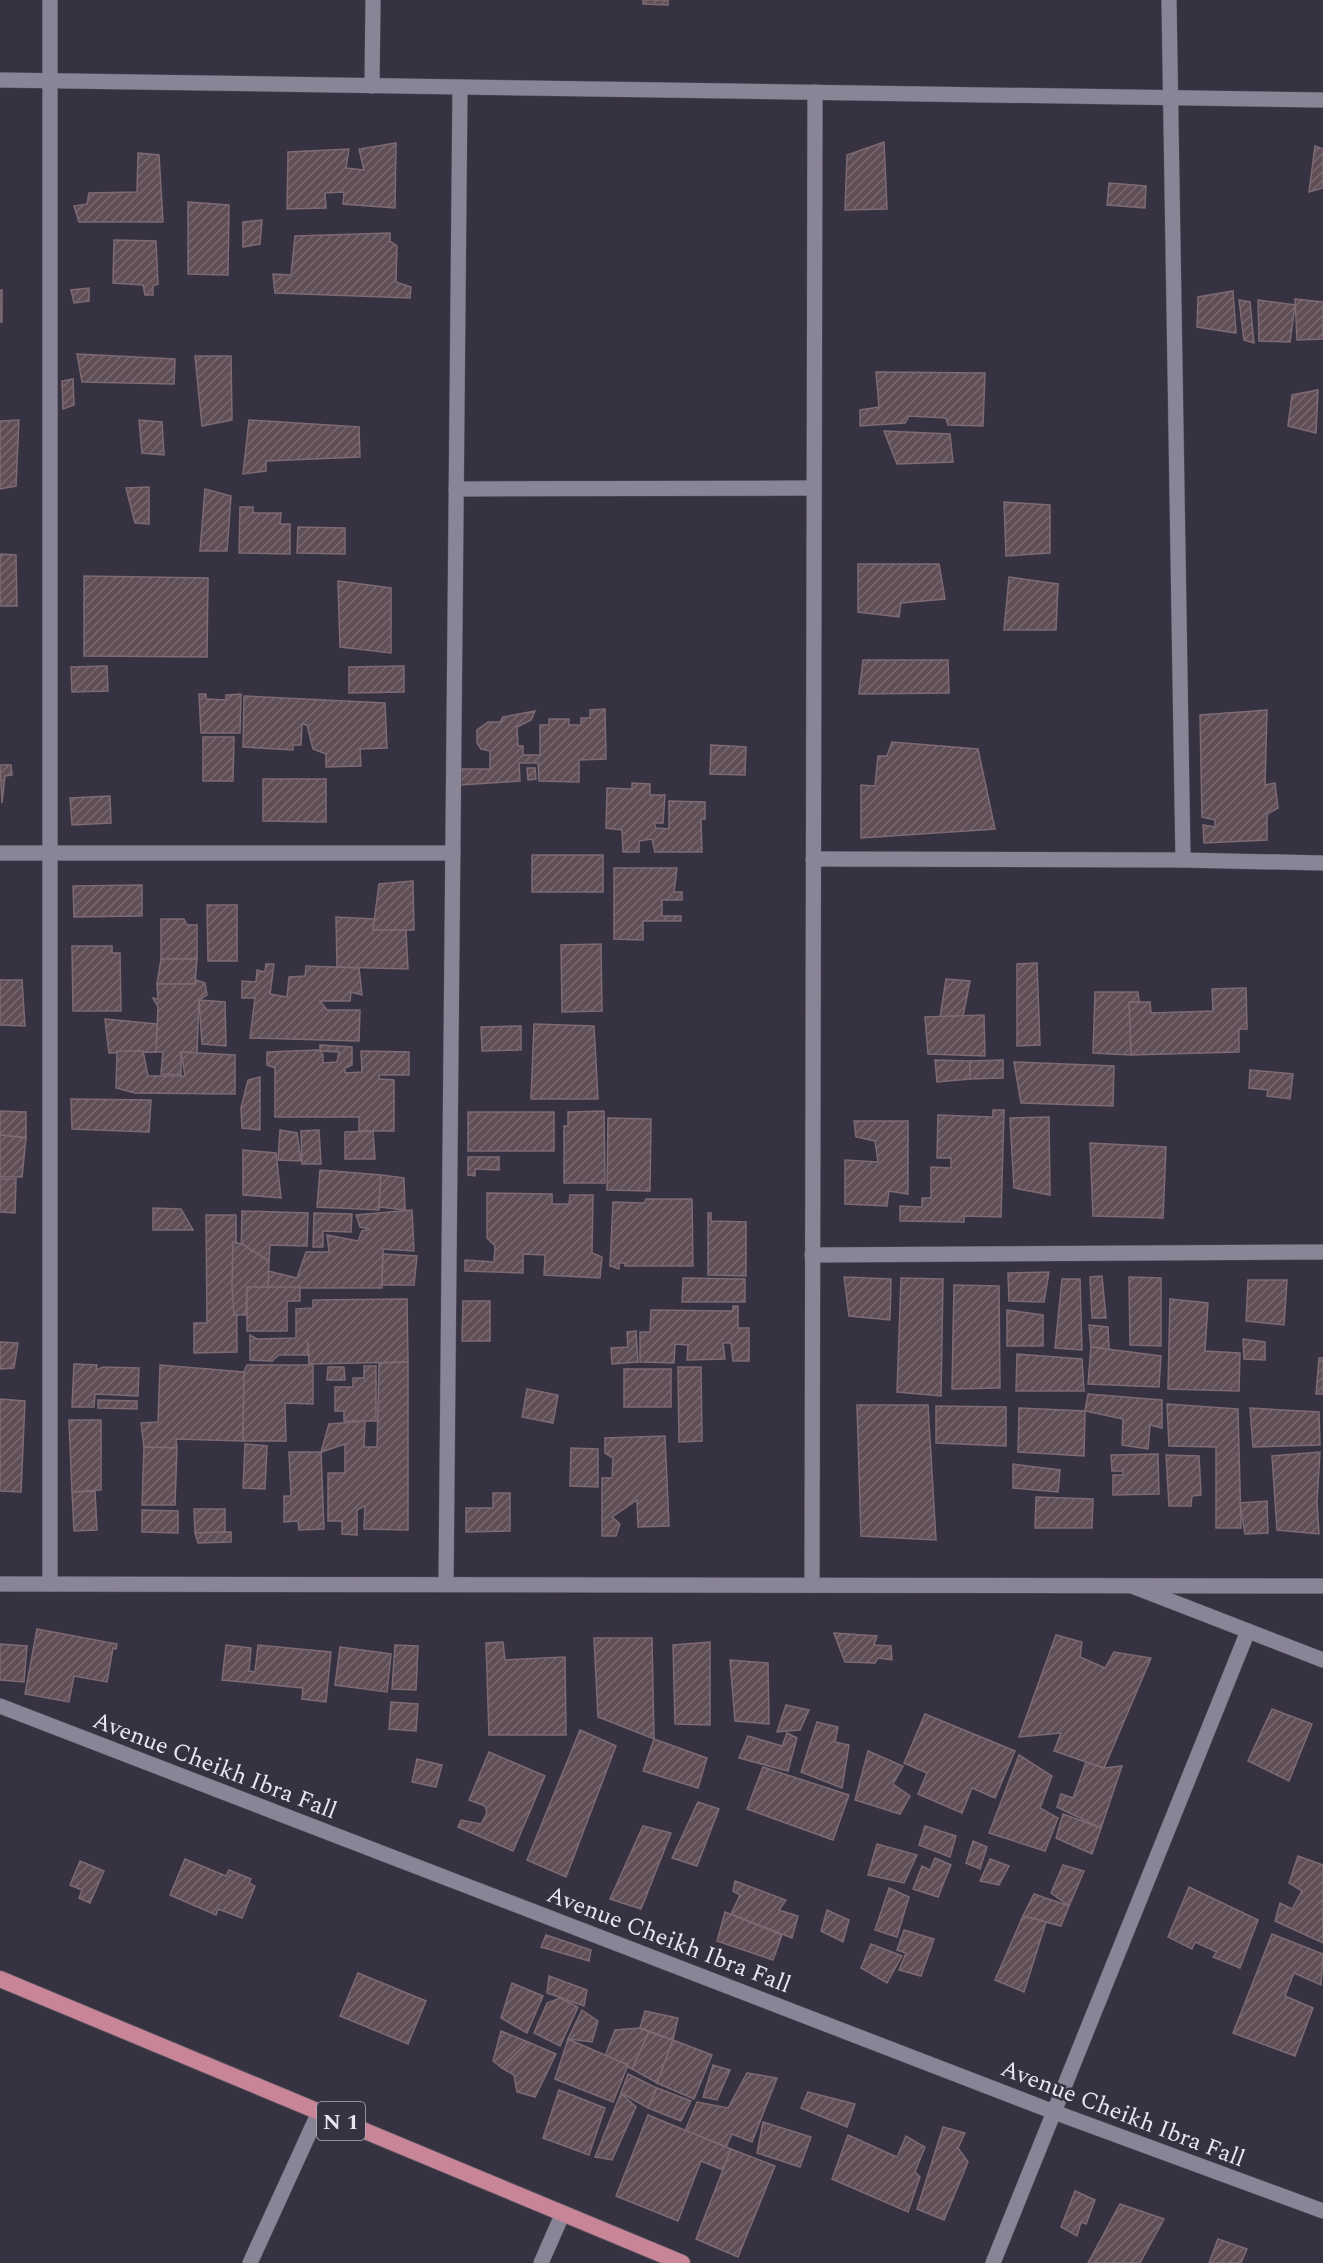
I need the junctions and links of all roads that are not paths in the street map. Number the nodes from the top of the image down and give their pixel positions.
1 (50, 0) edge
2 (373, 0) edge
3 (1169, 0) edge
4 (0, 80) edge
5 (50, 81) junction
6 (372, 86) junction
7 (460, 87) junction
8 (815, 92) junction
9 (1169, 98) junction
10 (1323, 100) edge
11 (456, 489) junction
12 (814, 489) junction
13 (0, 853) edge
14 (50, 853) junction
15 (453, 853) junction
16 (813, 859) junction
17 (1183, 860) junction
18 (1323, 863) edge
19 (1323, 1252) edge
20 (812, 1255) junction
21 (0, 1584) edge
22 (50, 1584) junction
23 (446, 1584) junction
24 (812, 1585) junction
25 (1129, 1585) junction
26 (1323, 1586) edge
27 (1248, 1631) junction
28 (1323, 1660) edge
29 (0, 1706) edge
30 (0, 1979) edge
31 (320, 2112) junction
32 (1054, 2112) junction
33 (1323, 2211) edge
34 (563, 2213) junction
35 (250, 2263) edge
36 (541, 2263) edge
37 (682, 2263) edge
38 (993, 2263) edge

1 - 5 street
2 - 6 street
3 - 9 street
4 - 5 street
5 - 6 street
5 - 14 street
6 - 7 street
7 - 8 street
7 - 11 street
8 - 9 street
8 - 12 street
9 - 10 street
9 - 17 street
11 - 12 street
11 - 15 street
12 - 16 street
13 - 14 street
14 - 15 street
14 - 22 street
15 - 23 street
16 - 17 street
16 - 20 street
17 - 18 street
19 - 20 street
20 - 24 street
21 - 22 street
22 - 23 street
23 - 24 street
24 - 25 street
25 - 26 street
25 - 27 street
27 - 28 street
27 - 32 street
29 - 32 street, Avenue Cheikh Ibra Fall
30 - 31 highway, N 1
31 - 34 highway, N 1
31 - 35 street
32 - 33 street, Avenue Cheikh Ibra Fall
32 - 38 street
34 - 36 street
34 - 37 highway, N 1

